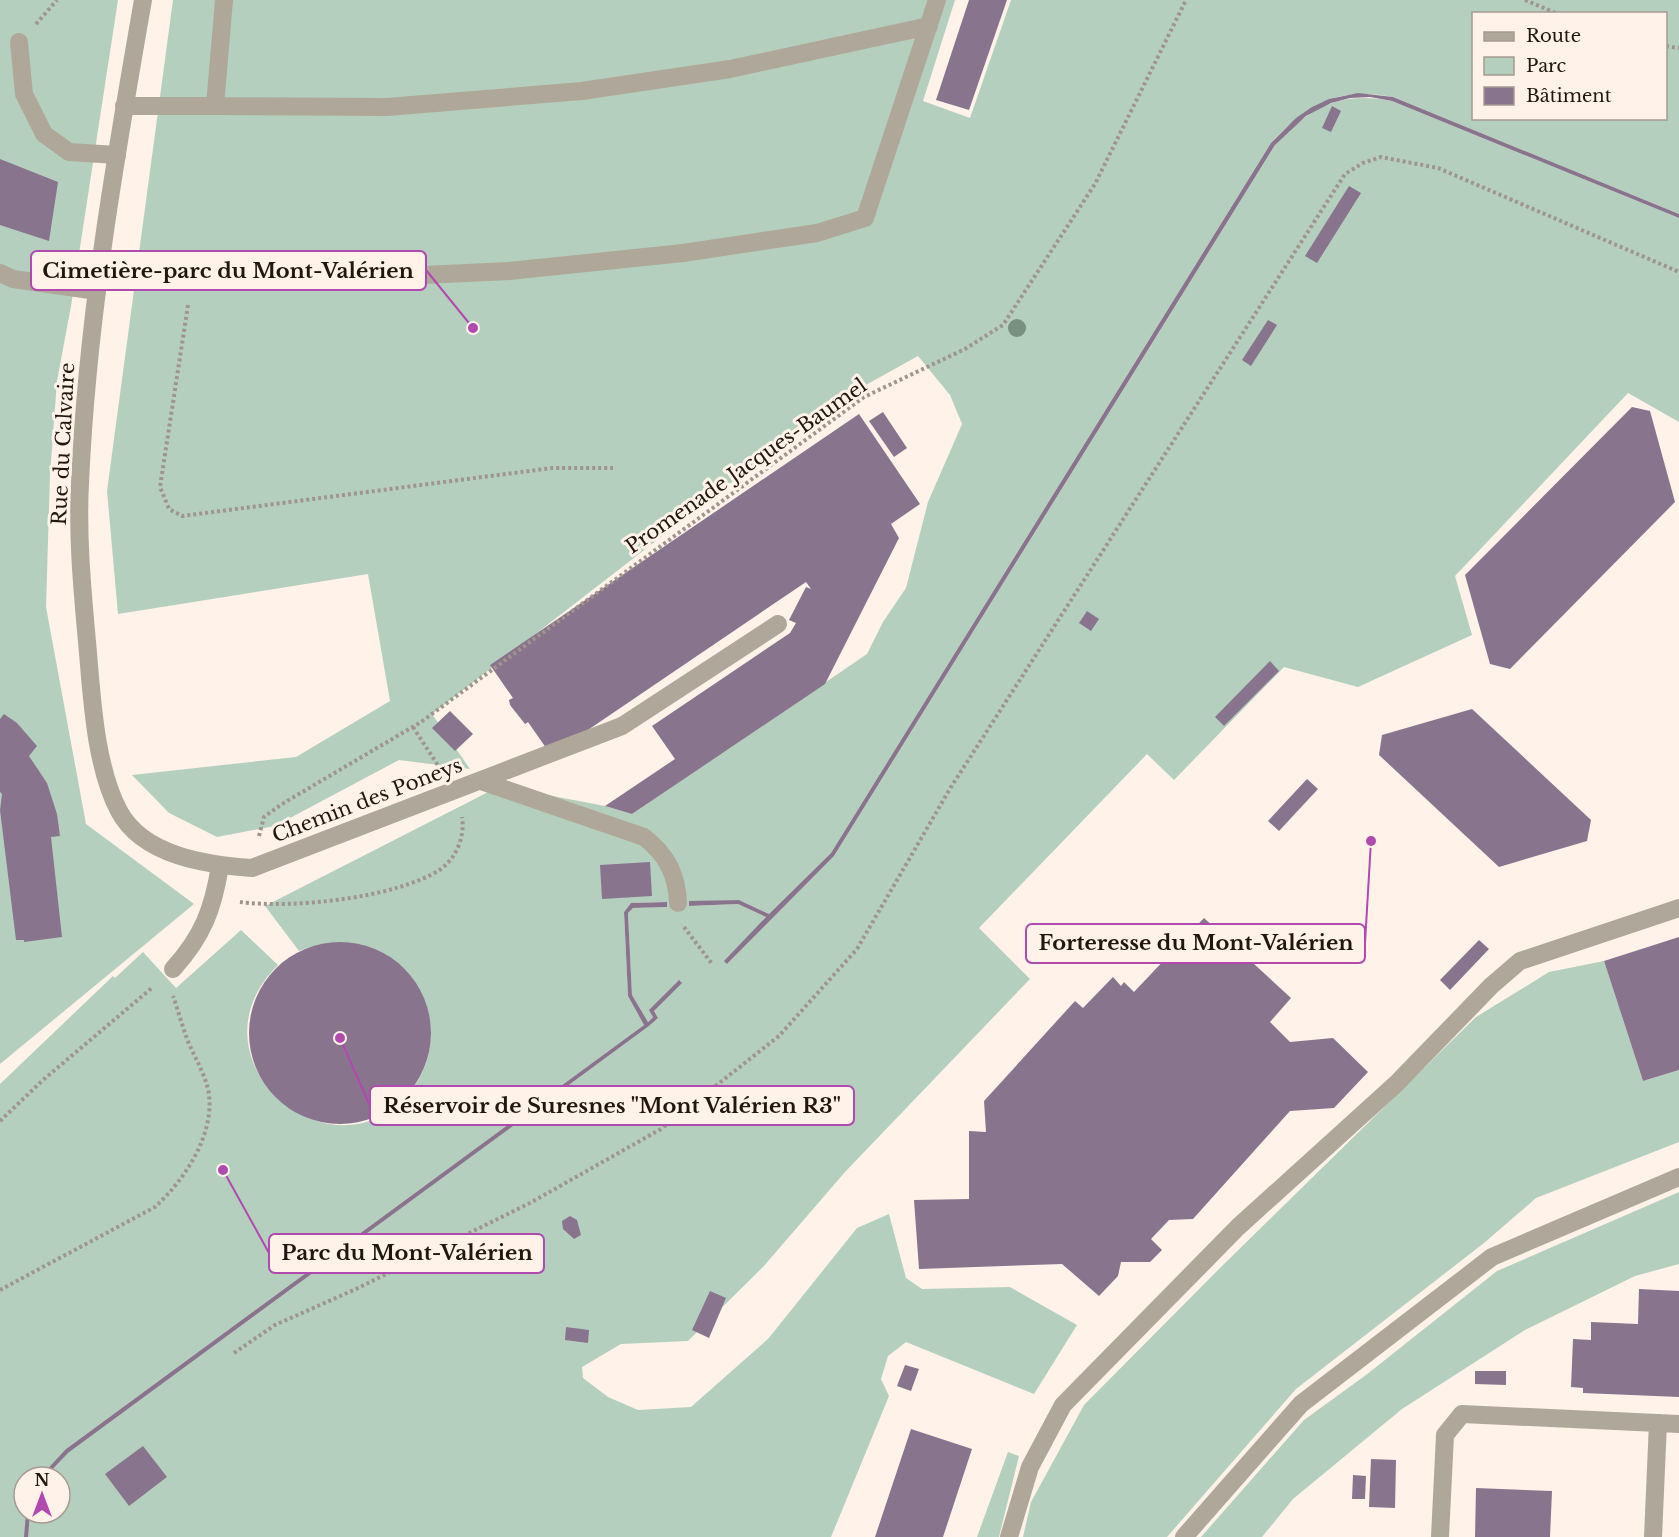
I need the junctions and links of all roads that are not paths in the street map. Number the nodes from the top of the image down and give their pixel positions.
1 (143, 0) edge
2 (224, 0) edge
3 (937, 0) edge
4 (929, 26) junction
5 (19, 42) dead end
6 (124, 106) junction
7 (215, 106) junction
8 (117, 155) junction
9 (0, 273) edge
10 (98, 284) junction
11 (778, 624) dead end
12 (489, 777) junction
13 (220, 866) junction
14 (252, 868) joint
15 (678, 903) road end
16 (1679, 908) edge
17 (170, 972) road end
18 (1679, 1177) edge
19 (1658, 1423) junction
20 (1679, 1424) edge
21 (1009, 1537) edge
22 (1184, 1537) edge
23 (1440, 1537) edge
24 (1653, 1537) edge

1 - 6 street, Rue du Calvaire
2 - 7 street
3 - 4 street
4 - 7 street
4 - 10 street
5 - 8 street
6 - 7 street
6 - 8 street, Rue du Calvaire
8 - 10 street, Rue du Calvaire
9 - 10 street
10 - 13 street, Rue du Calvaire
11 - 12 street, Chemin des Poneys
12 - 14 street, Chemin des Poneys
12 - 15 street
13 - 14 street, Rue du Calvaire
13 - 17 street
16 - 21 street
18 - 22 street
19 - 20 street
19 - 23 street
19 - 24 street

